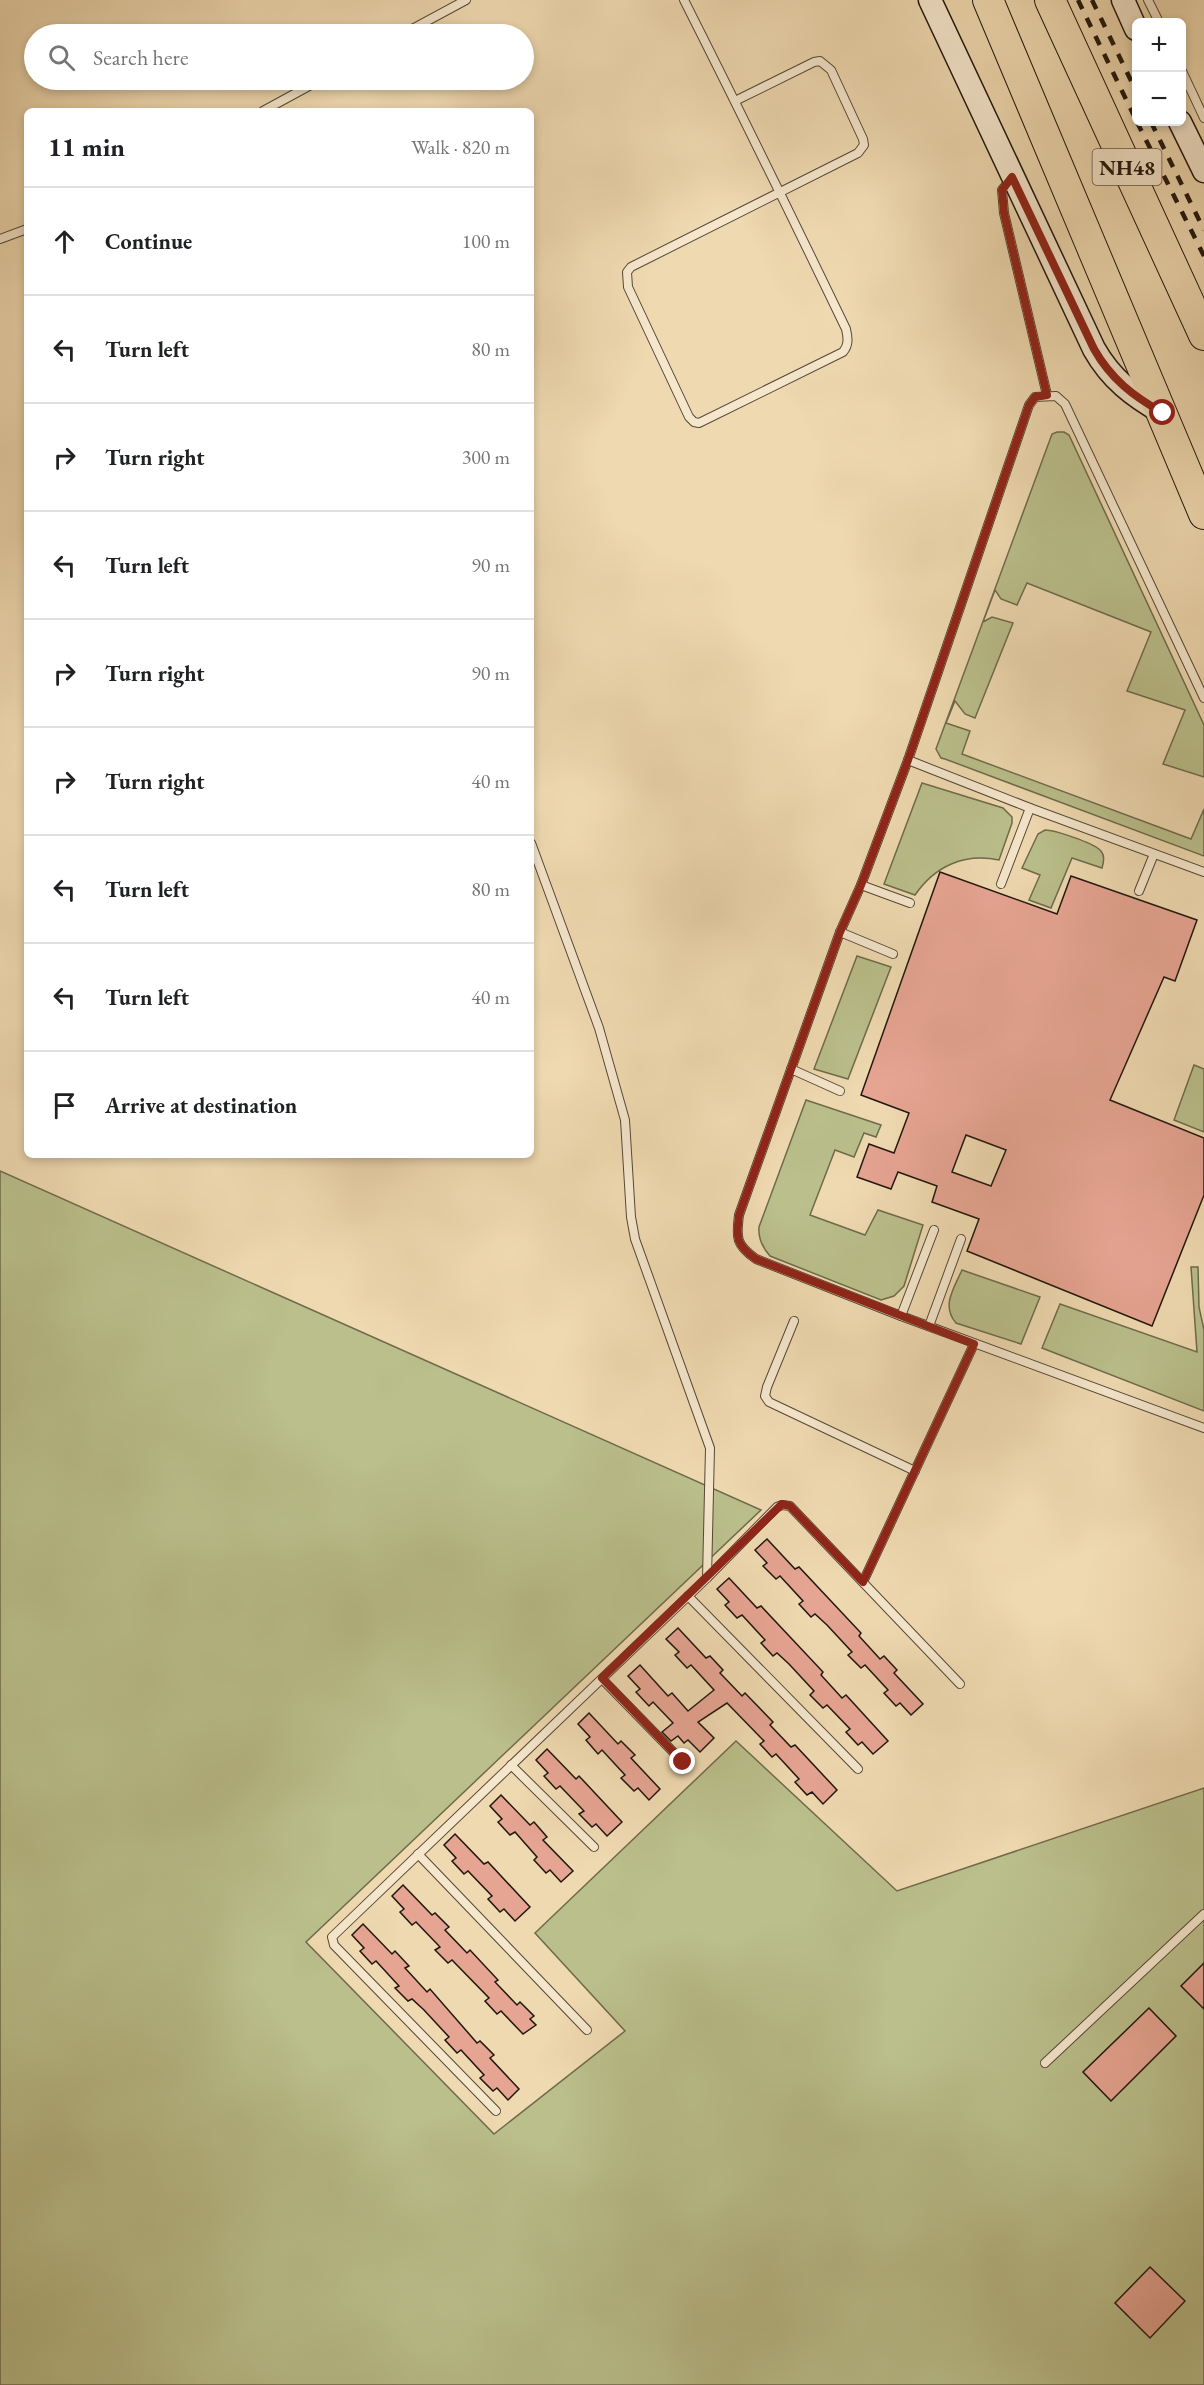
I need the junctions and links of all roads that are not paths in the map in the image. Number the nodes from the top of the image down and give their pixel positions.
1 (466, 0) edge
2 (684, 0) edge
3 (930, 0) edge
4 (988, 0) edge
5 (1050, 0) edge
6 (1123, 0) edge
7 (1148, 0) edge
8 (1157, 18) edge
9 (1132, 19) edge
10 (422, 24) edge
11 (1182, 72) edge
12 (302, 90) edge
13 (735, 101) junction
14 (269, 108) edge
15 (1204, 118) edge
16 (1182, 126) edge
17 (1204, 171) edge
18 (1012, 177) junction
19 (779, 192) junction
20 (24, 230) edge
21 (0, 239) edge
22 (1204, 334) edge
23 (1047, 395) junction
24 (1163, 413) junction
25 (1204, 514) edge
26 (1204, 698) edge
27 (908, 760) junction
28 (1030, 808) junction
29 (534, 851) edge
30 (1154, 854) junction
31 (1204, 872) edge
32 (1001, 884) dead end
33 (861, 885) junction
34 (1139, 891) dead end
35 (910, 903) dead end
36 (840, 932) junction
37 (893, 954) dead end
38 (791, 1069) junction
39 (840, 1091) dead end
40 (934, 1230) dead end
41 (961, 1239) dead end
42 (901, 1316) junction
43 (794, 1321) dead end
44 (928, 1326) junction
45 (974, 1344) junction
46 (1204, 1428) edge
47 (915, 1471) junction
48 (707, 1578) junction
49 (863, 1582) junction
50 (688, 1596) junction
51 (602, 1678) junction
52 (960, 1684) dead end
53 (683, 1762) dead end
54 (511, 1765) junction
55 (858, 1769) dead end
56 (594, 1847) dead end
57 (418, 1854) junction
58 (1204, 1914) edge
59 (587, 2030) dead end
60 (1045, 2063) dead end
61 (496, 2111) dead end

1 - 10 lane
2 - 13 lane
3 - 18 street
4 - 24 highway, NH48
5 - 22 highway, NH48
6 - 9 street
7 - 8 lane
11 - 15 lane
12 - 14 lane
13 - 19 lane
13 - 19 lane
16 - 17 street
18 - 23 lane
18 - 24 street
19 - 19 lane
20 - 21 lane
23 - 26 lane
23 - 27 lane
24 - 25 highway, NH48
27 - 28 lane
27 - 33 lane
28 - 30 lane
28 - 32 lane
29 - 48 lane
30 - 31 lane
30 - 34 lane
33 - 35 lane
33 - 36 lane
36 - 37 lane
36 - 38 lane
38 - 39 lane
38 - 42 lane
40 - 42 lane
41 - 44 lane
42 - 44 lane
43 - 47 lane
44 - 45 lane
45 - 46 lane
45 - 47 lane
47 - 49 lane
48 - 49 lane
48 - 50 lane
49 - 52 lane
50 - 51 lane
50 - 55 lane
51 - 53 lane
51 - 54 lane
54 - 56 lane
54 - 57 lane
57 - 59 lane
57 - 61 lane
58 - 60 lane

